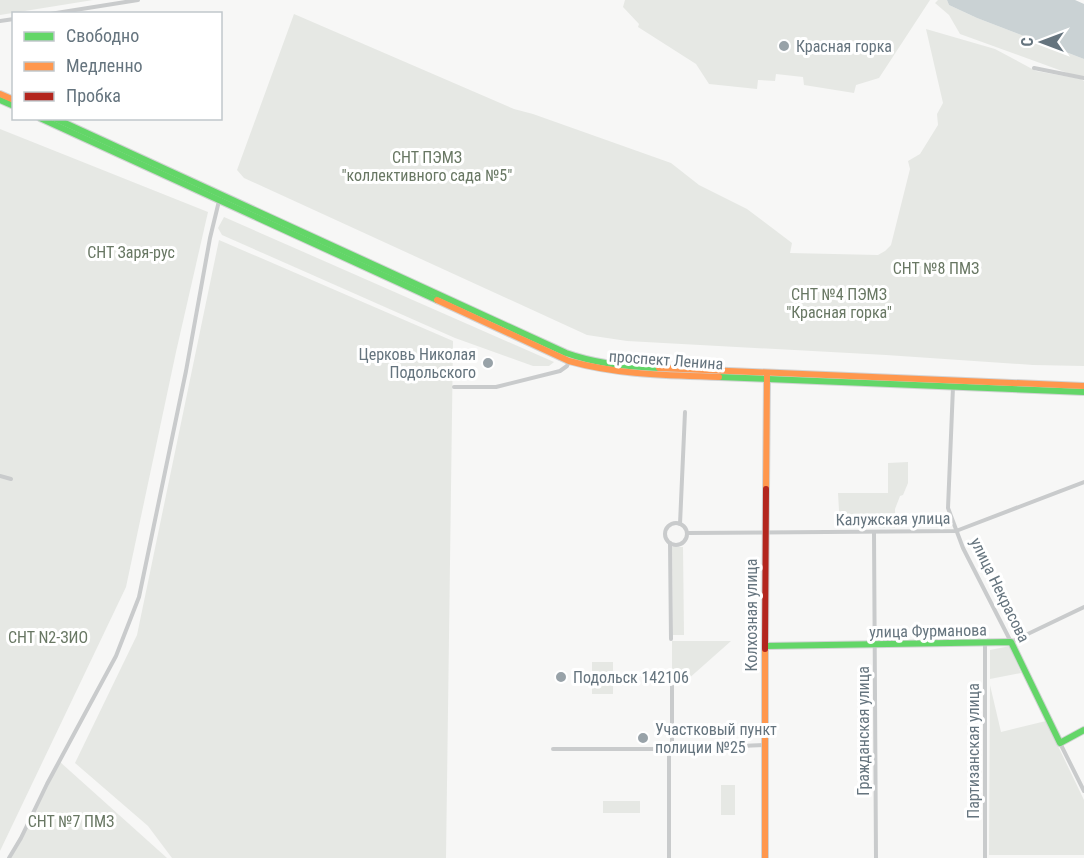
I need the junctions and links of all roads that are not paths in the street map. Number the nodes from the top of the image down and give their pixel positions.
1 (138, 0) edge
2 (63, 12) edge
3 (1034, 68) dead end
4 (1084, 78) edge
5 (45, 120) edge
6 (58, 120) edge
7 (214, 195) junction
8 (219, 201) junction
9 (569, 361) junction
10 (767, 376) junction
11 (1084, 386) edge
12 (454, 387) dead end
13 (953, 387) junction
14 (1084, 392) edge
15 (685, 412) dead end
16 (0, 476) edge
17 (11, 479) dead end
18 (1084, 483) edge
19 (680, 524) junction
20 (956, 531) junction
21 (765, 532) junction
22 (874, 532) junction
23 (687, 533) junction
24 (670, 543) junction
25 (1084, 607) edge
26 (670, 639) dead end
27 (1011, 642) junction
28 (985, 644) junction
29 (765, 646) junction
30 (875, 646) junction
31 (672, 681) dead end
32 (1084, 730) edge
33 (1060, 742) junction
34 (765, 745) junction
35 (670, 748) junction
36 (553, 749) dead end
37 (1084, 791) edge
38 (9, 858) edge
39 (669, 858) edge
40 (765, 858) edge
41 (876, 858) edge
42 (985, 858) edge

1 - 2 street
3 - 4 street
5 - 7 main road
6 - 7 main road
7 - 8 main road, проспект Ленина
7 - 10 main road, проспект Ленина
8 - 9 main road, проспект Ленина
8 - 38 street
9 - 10 main road, проспект Ленина
9 - 12 street
10 - 11 main road, проспект Ленина
10 - 13 main road, проспект Ленина
10 - 21 main road, Колхозная улица
13 - 14 main road, проспект Ленина
13 - 20 street, улица Некрасова
15 - 19 street
16 - 17 street
18 - 20 street, Калужская улица
19 - 23 street
19 - 24 street
20 - 22 street, Калужская улица
20 - 27 street, улица Некрасова
21 - 22 street, Калужская улица
21 - 23 street, Калужская улица
21 - 29 main road, Колхозная улица
22 - 30 street, Гражданская улица
23 - 24 street
24 - 26 street
25 - 27 street, улица Фурманова
27 - 28 main road, улица Фурманова
27 - 33 main road, улица Некрасова
28 - 30 main road, улица Фурманова
28 - 42 street, Партизанская улица
29 - 30 main road, улица Фурманова
29 - 34 main road, Колхозная улица
30 - 41 street, Гражданская улица
31 - 35 street
32 - 33 main road
33 - 37 street, улица Некрасова
34 - 35 street
34 - 40 main road, Колхозная улица
35 - 36 street
35 - 39 street

